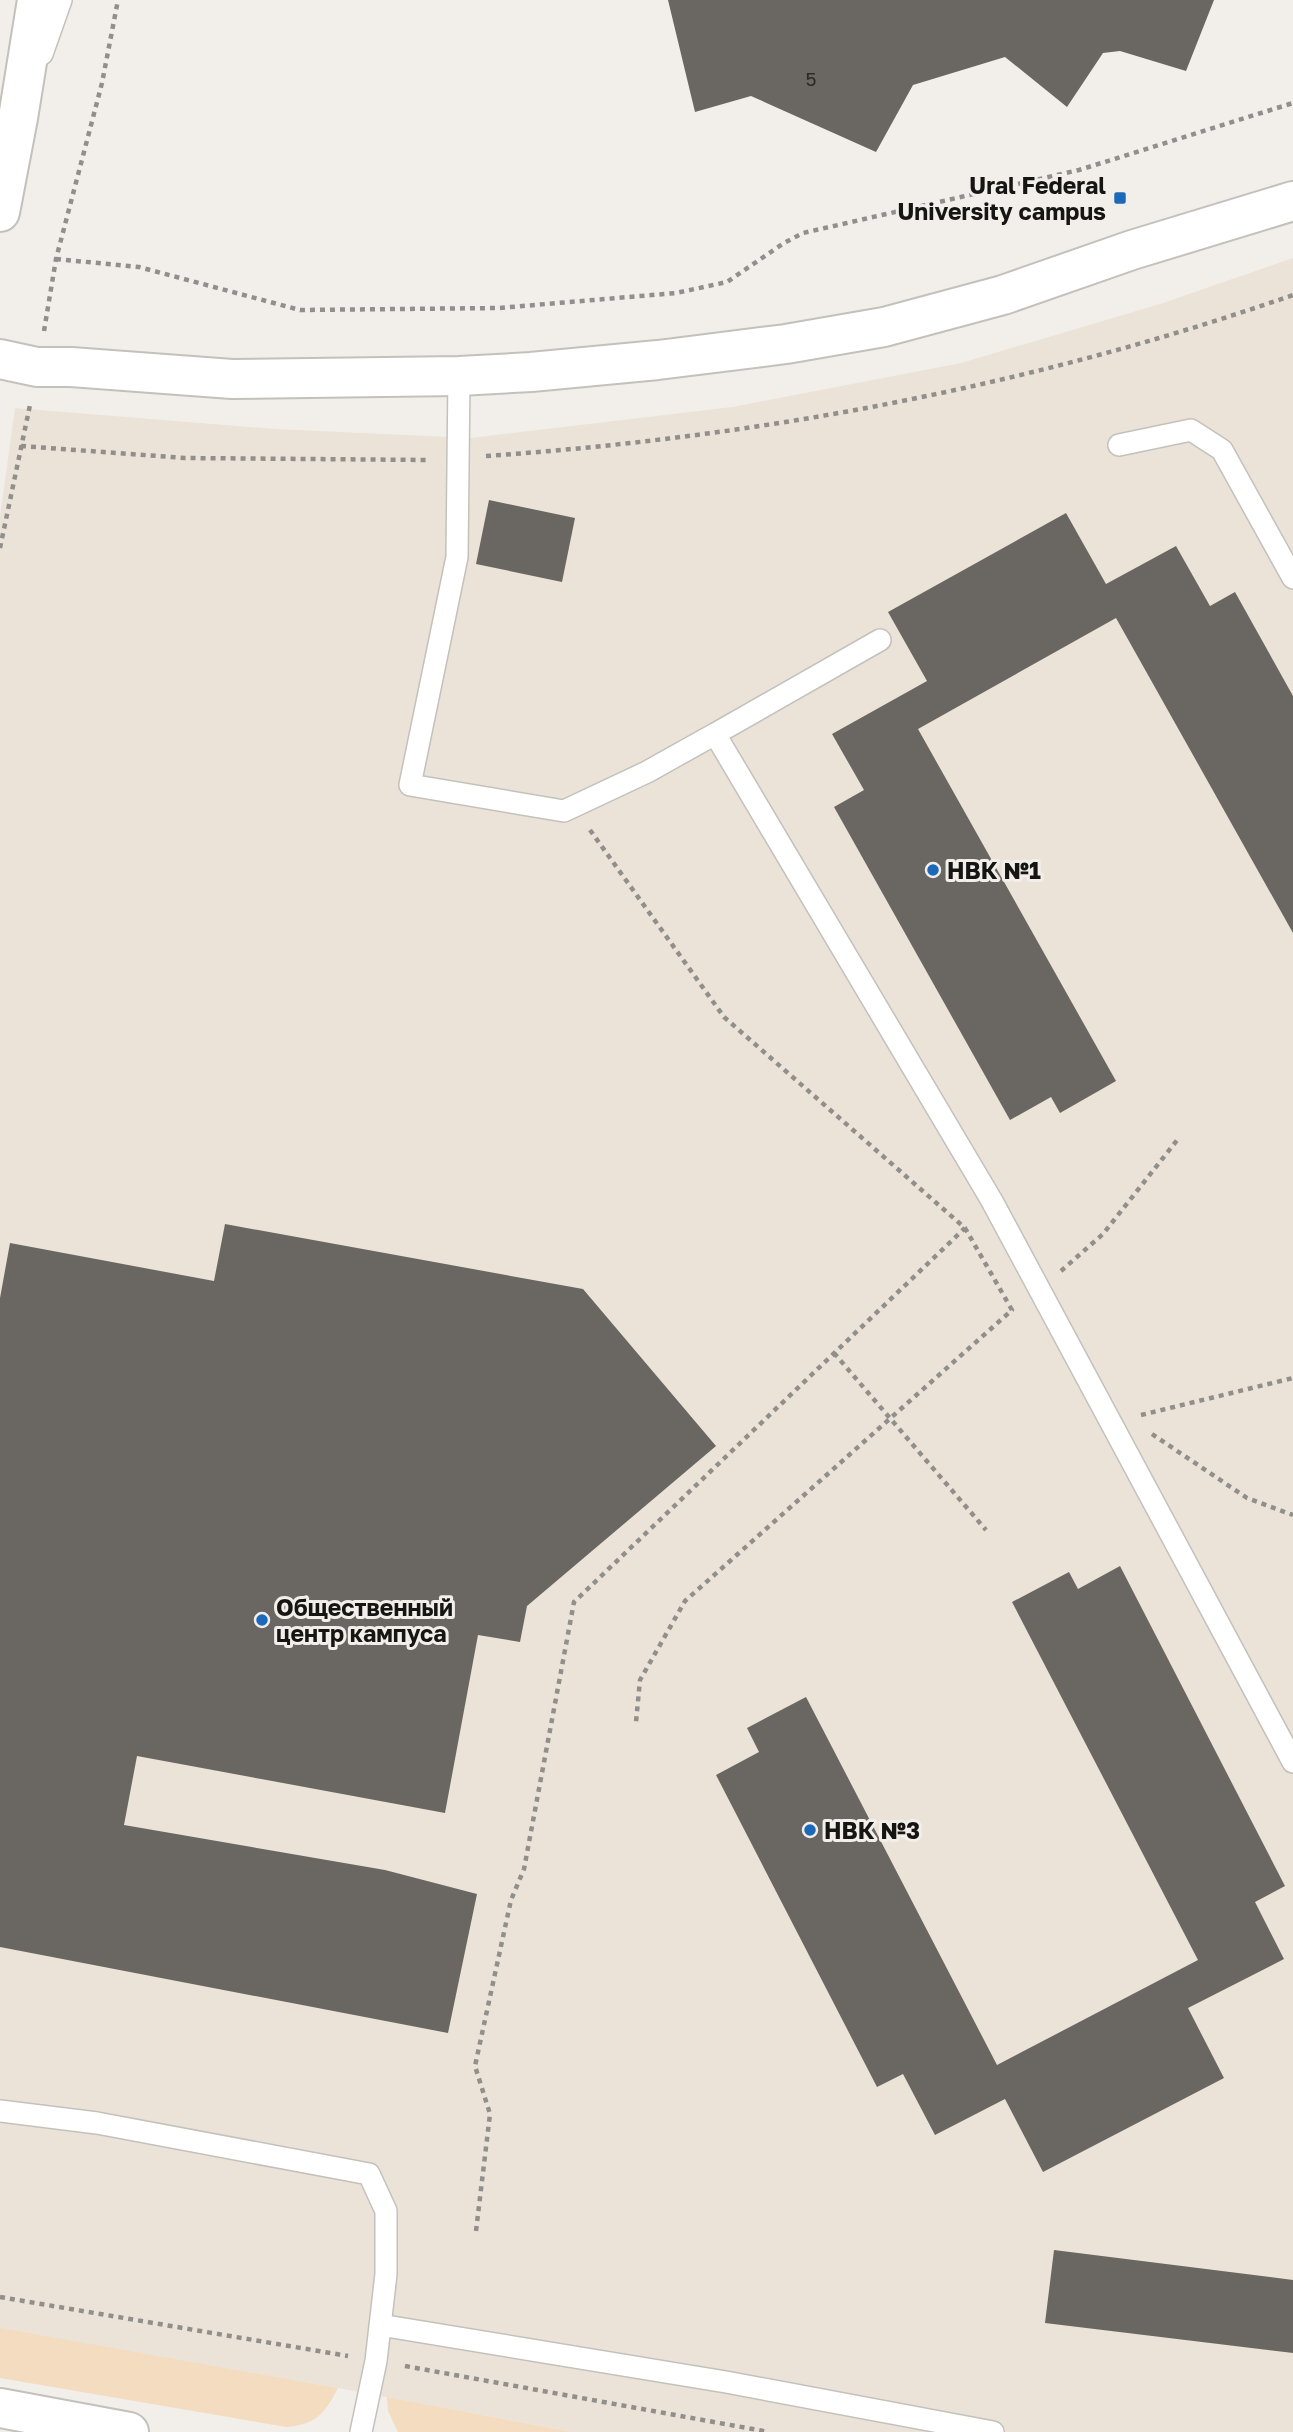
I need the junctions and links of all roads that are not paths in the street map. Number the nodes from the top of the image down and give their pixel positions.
1 (37, 0) edge
2 (61, 0) edge
3 (18, 118) junction
4 (1293, 201) edge
5 (0, 212) edge
6 (0, 359) edge
7 (459, 376) junction
8 (1119, 445) dead end
9 (1293, 578) edge
10 (880, 640) dead end
11 (715, 734) junction
12 (1293, 1762) edge
13 (0, 2111) edge
14 (380, 2325) junction
15 (0, 2408) edge
16 (129, 2432) edge
17 (361, 2432) edge
18 (993, 2432) edge

1 - 3 street
2 - 3 lane
3 - 5 street
4 - 7 street
6 - 7 street
7 - 11 lane
8 - 9 lane
10 - 11 lane
11 - 12 lane
13 - 14 lane
14 - 17 lane
14 - 18 lane
15 - 16 street

